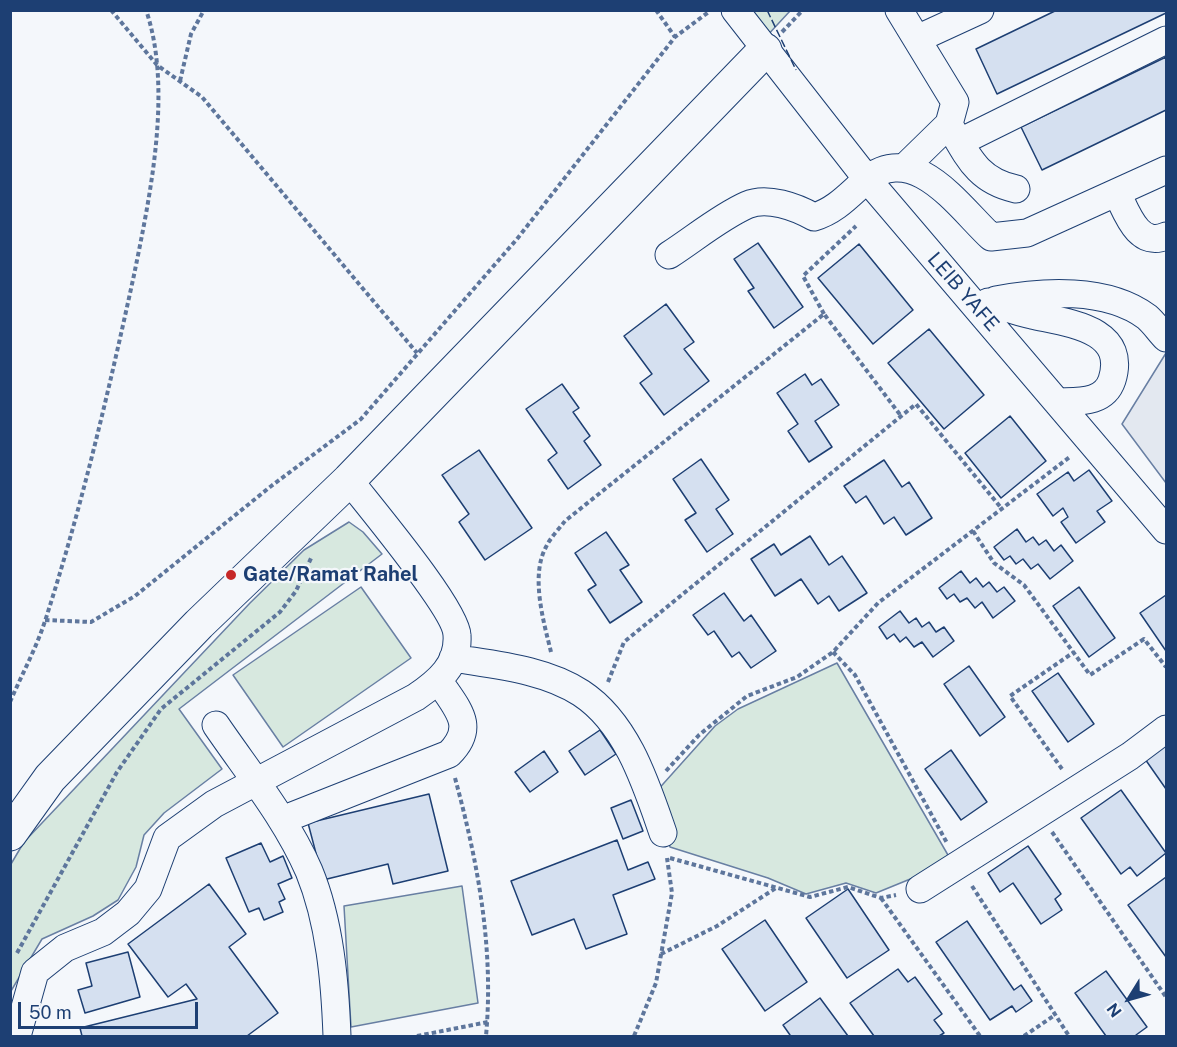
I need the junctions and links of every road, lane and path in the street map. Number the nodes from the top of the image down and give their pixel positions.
1 (111, 10) edge
2 (146, 10) edge
3 (204, 10) edge
4 (656, 10) edge
5 (711, 10) edge
6 (735, 10) edge
7 (899, 10) edge
8 (980, 10) edge
9 (675, 37) junction
10 (917, 39) junction
11 (1167, 40) edge
12 (765, 50) junction
13 (157, 65) junction
14 (180, 81) junction
15 (954, 133) junction
16 (906, 166) junction
17 (1167, 170) edge
18 (875, 189) junction
19 (1016, 189) dead end
20 (1118, 193) junction
21 (1167, 236) edge
22 (669, 255) dead end
23 (981, 304) junction
24 (824, 314) junction
25 (1167, 338) edge
26 (417, 353) junction
27 (1057, 402) junction
28 (901, 416) junction
29 (1090, 440) junction
30 (349, 480) junction
31 (1002, 509) junction
32 (1167, 530) edge
33 (973, 531) junction
34 (314, 549) dead end
35 (45, 620) junction
36 (1074, 652) junction
37 (453, 658) junction
38 (1167, 666) edge
39 (439, 681) junction
40 (559, 682) junction
41 (10, 702) edge
42 (600, 709) junction
43 (216, 725) dead end
44 (1167, 729) edge
45 (448, 754) junction
46 (256, 783) junction
47 (648, 790) junction
48 (1077, 790) junction
49 (1039, 814) junction
50 (282, 820) junction
51 (10, 834) edge
52 (665, 845) junction
53 (776, 888) junction
54 (920, 889) joint
55 (881, 898) junction
56 (16, 954) dead end
57 (661, 954) junction
58 (1167, 997) edge
59 (1055, 1015) dead end
60 (488, 1022) junction
61 (16, 1036) edge
62 (337, 1036) edge
63 (417, 1036) edge
64 (486, 1036) edge
65 (634, 1036) edge
66 (980, 1036) edge
67 (1024, 1036) edge

1 - 13 path
2 - 13 path
3 - 14 path
4 - 9 path
5 - 9 path
6 - 12 street, LEIB YAFE
7 - 10 street
8 - 10 street
9 - 26 path
10 - 15 street
11 - 15 street
12 - 18 street, LEIB YAFE
12 - 30 main road
13 - 14 path
13 - 35 path
14 - 26 path
15 - 16 street
15 - 19 street
16 - 18 street
16 - 20 street
17 - 20 street
18 - 22 street
18 - 23 street, LEIB YAFE
18 - 24 path
20 - 21 street
23 - 25 street
23 - 27 street, LEIB YAFE
23 - 27 street
24 - 28 path
24 - 40 path
26 - 35 path
27 - 29 street, LEIB YAFE
28 - 31 path
28 - 42 path
29 - 31 path
29 - 32 street, LEIB YAFE
30 - 37 street
30 - 51 main road
31 - 33 path
33 - 36 path
33 - 47 path
34 - 56 path
35 - 41 path
36 - 38 path
36 - 48 path
37 - 39 street
37 - 40 street
39 - 45 street
39 - 46 street
40 - 42 street
42 - 47 street
43 - 46 street
44 - 48 street
45 - 50 street
45 - 60 path
46 - 50 street
46 - 61 street
47 - 52 street
48 - 49 street
49 - 54 street
49 - 58 path
50 - 62 street
52 - 53 path
52 - 57 path
53 - 55 path
53 - 57 path
54 - 55 path
55 - 66 path
57 - 65 path
59 - 67 path
60 - 63 path
60 - 64 path

